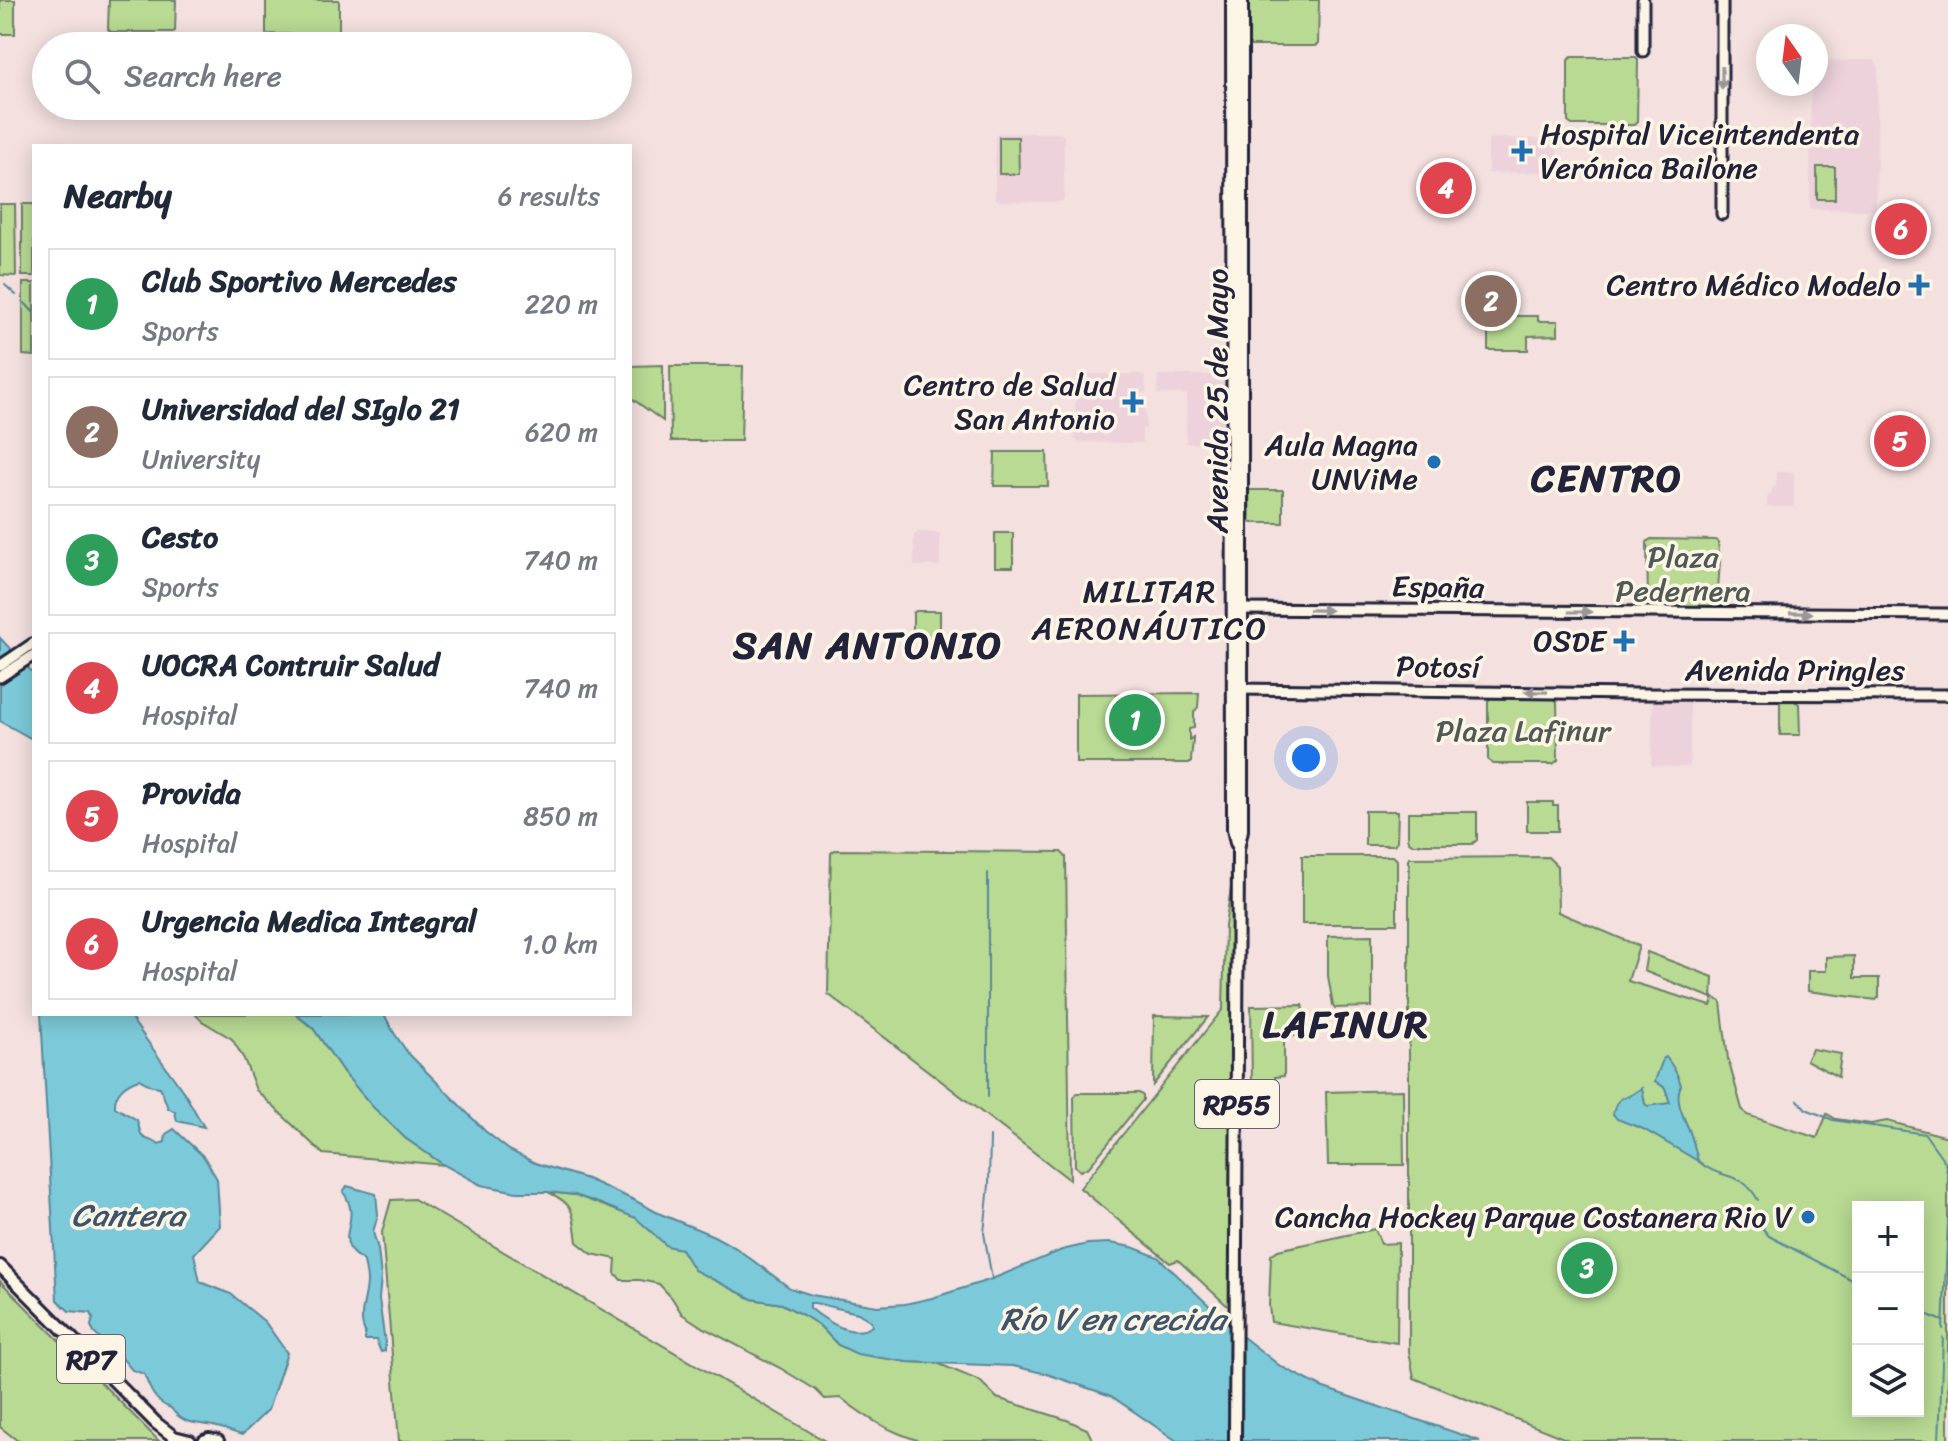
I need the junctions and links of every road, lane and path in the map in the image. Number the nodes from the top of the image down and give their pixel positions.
1 (1232, 0) edge
2 (1242, 0) edge
3 (1643, 0) edge
4 (1722, 0) edge
5 (1643, 51) dead end
6 (1722, 214) dead end
7 (1237, 530) junction
8 (1237, 609) junction
9 (1948, 614) edge
10 (32, 644) edge
11 (32, 656) edge
12 (0, 666) edge
13 (0, 677) edge
14 (1237, 689) junction
15 (1642, 694) joint
16 (1948, 695) edge
17 (0, 1266) edge
18 (0, 1273) edge
19 (210, 1440) edge
20 (169, 1441) edge
21 (193, 1441) edge
22 (1235, 1441) edge

1 - 7 main road, Avenida 25 de Mayo / RP55
2 - 7 main road, Avenida 25 de Mayo / RP55
3 - 5 main road
4 -> 6 main road
7 - 8 main road, Avenida 25 de Mayo / RP55
8 -> 9 main road, España
8 - 14 main road, Avenida 25 de Mayo / RP55
10 - 12 main road
11 - 13 main road
15 -> 14 main road, Potosí
14 - 22 main road, Avenida 25 de Mayo / RP55
15 - 16 main road, Avenida Pringles
17 - 21 main road, RP7
18 - 20 main road, RP7
19 - 21 main road, RP7

